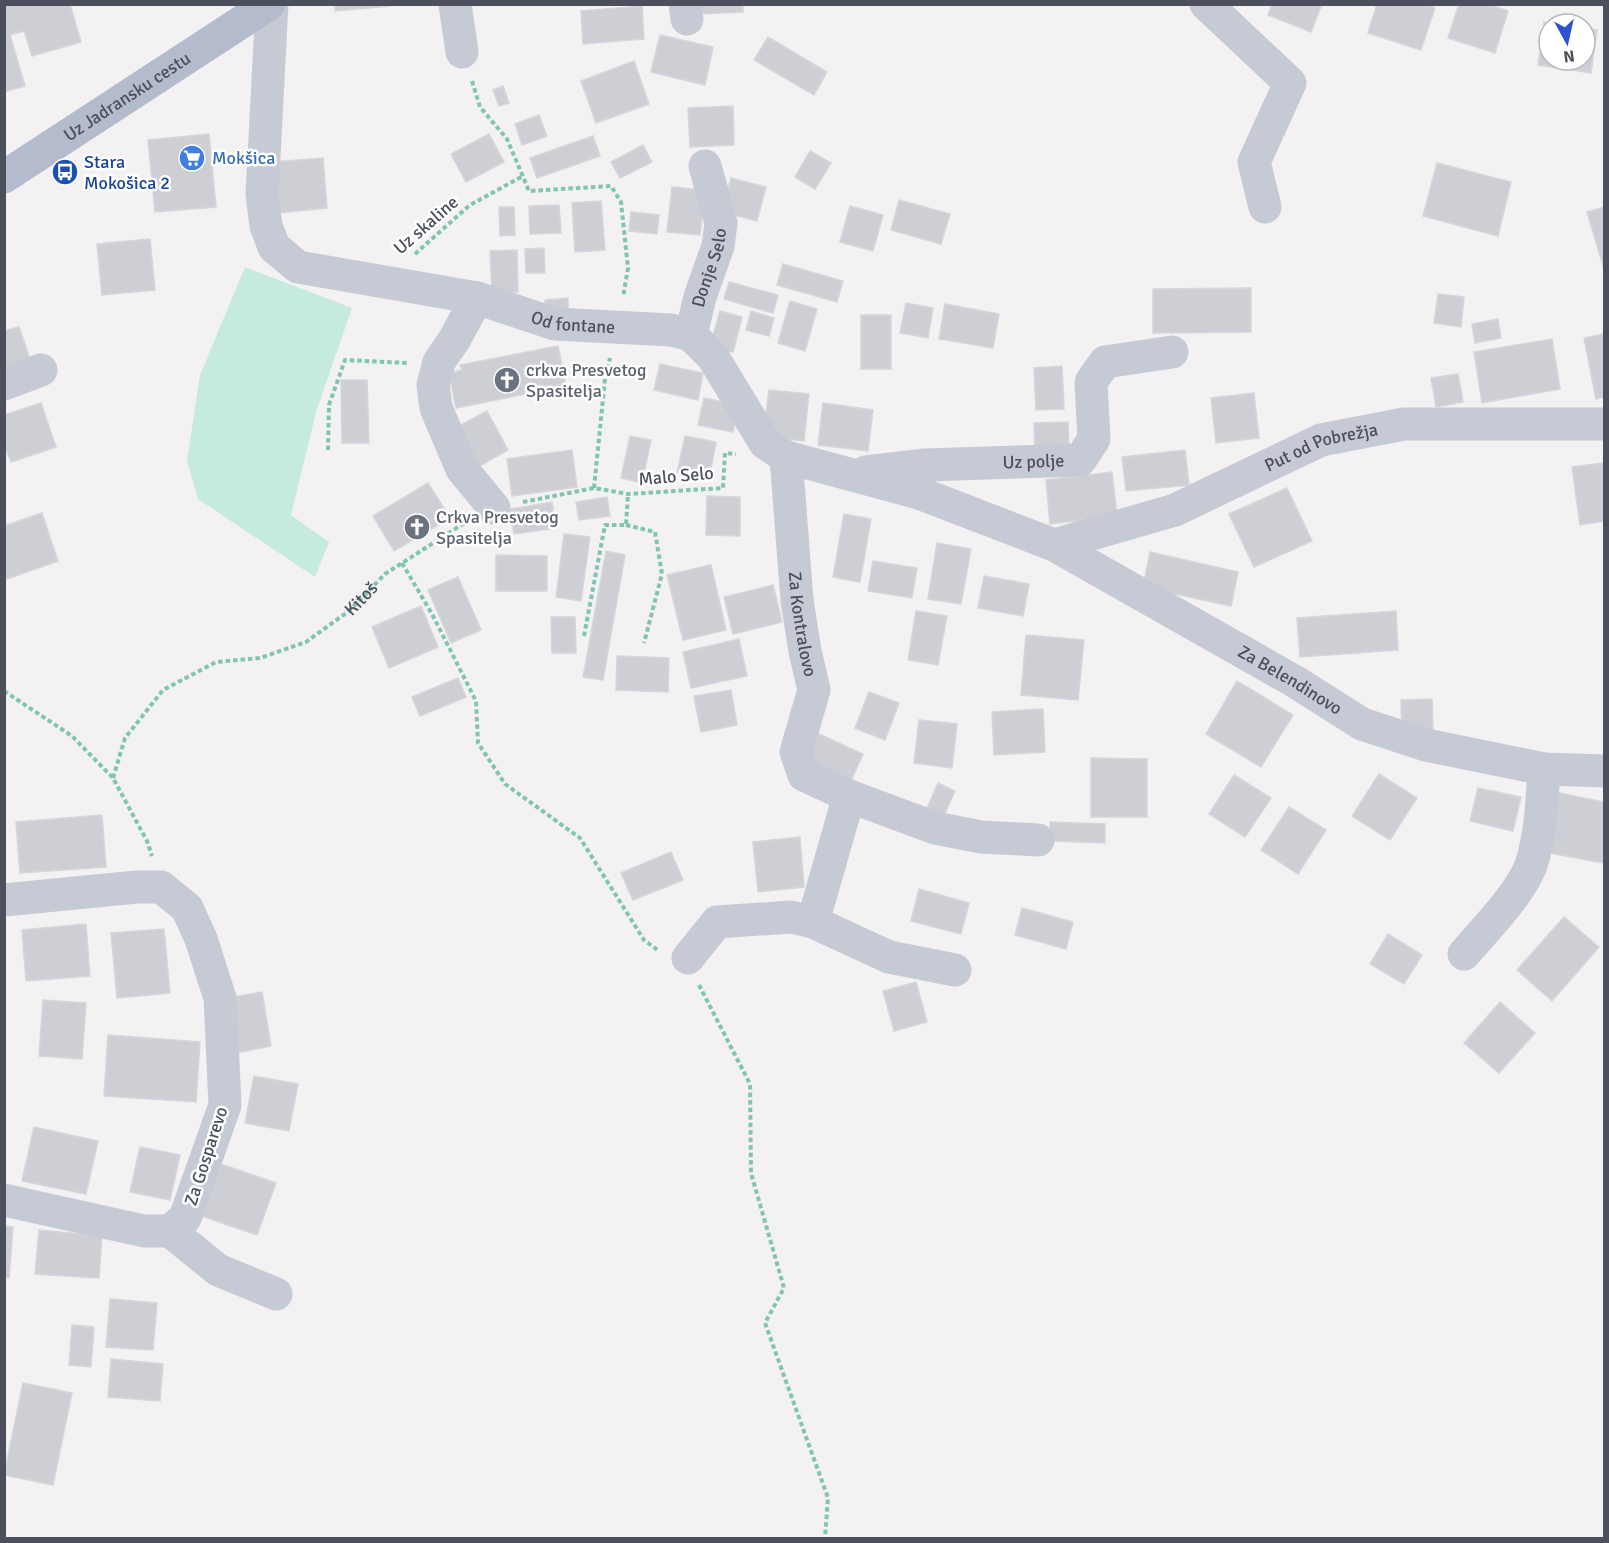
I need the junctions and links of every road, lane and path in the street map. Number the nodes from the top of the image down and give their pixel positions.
1 (455, 4) edge
2 (1206, 4) edge
3 (259, 8) edge
4 (462, 52) joint
5 (705, 166) dead end
6 (523, 176) junction
7 (4, 177) edge
8 (1265, 207) dead end
9 (381, 281) junction
10 (477, 298) junction
11 (618, 328) junction
12 (690, 335) junction
13 (1172, 352) dead end
14 (439, 362) junction
15 (41, 370) dead end
16 (4, 384) edge
17 (1605, 424) edge
18 (328, 450) dead end
19 (775, 450) junction
20 (850, 474) junction
21 (594, 488) junction
22 (628, 494) junction
23 (494, 508) junction
24 (626, 525) junction
25 (1054, 545) junction
26 (402, 563) junction
27 (584, 636) dead end
28 (644, 643) dead end
29 (4, 691) edge
30 (1544, 769) junction
31 (1605, 771) edge
32 (113, 778) junction
33 (849, 796) junction
34 (1038, 840) dead end
35 (162, 887) junction
36 (4, 900) edge
37 (813, 922) junction
38 (1464, 954) dead end
39 (683, 965) junction
40 (955, 970) dead end
41 (4, 1200) edge
42 (170, 1231) junction
43 (276, 1294) dead end
44 (825, 1539) edge

1 - 4 street
2 - 8 street
3 - 7 main road, Uz Jadransku cestu
3 - 9 street, Od fontane
4 - 6 path
5 - 12 street, Donje Selo
6 - 9 path, Uz skaline
6 - 11 path
9 - 10 street, Od fontane
10 - 11 street, Od fontane
10 - 14 street
11 - 12 street, Od fontane
11 - 21 path
12 - 19 street
13 - 20 street, Uz polje
14 - 18 path
14 - 23 street
15 - 16 street
17 - 25 street, Put od Pobrežja
19 - 20 street
19 - 22 path, Malo Selo
19 - 33 street, Za Kontralovo
20 - 25 street
21 - 22 path, Malo Selo
21 - 23 path, Malo Selo
22 - 24 path, Malo Selo
23 - 26 path, Kitoš
24 - 27 path
24 - 28 path
25 - 30 street, Za Belendinovo
26 - 32 path, Kitoš
26 - 39 path
29 - 32 path
30 - 31 street, Za Belendinovo
30 - 38 street
32 - 35 path
33 - 34 street, Za Kontralovo
33 - 37 street
35 - 36 street
35 - 42 street, Za Gosparevo
37 - 39 street
37 - 40 street
39 - 44 path
41 - 42 street
42 - 43 street

